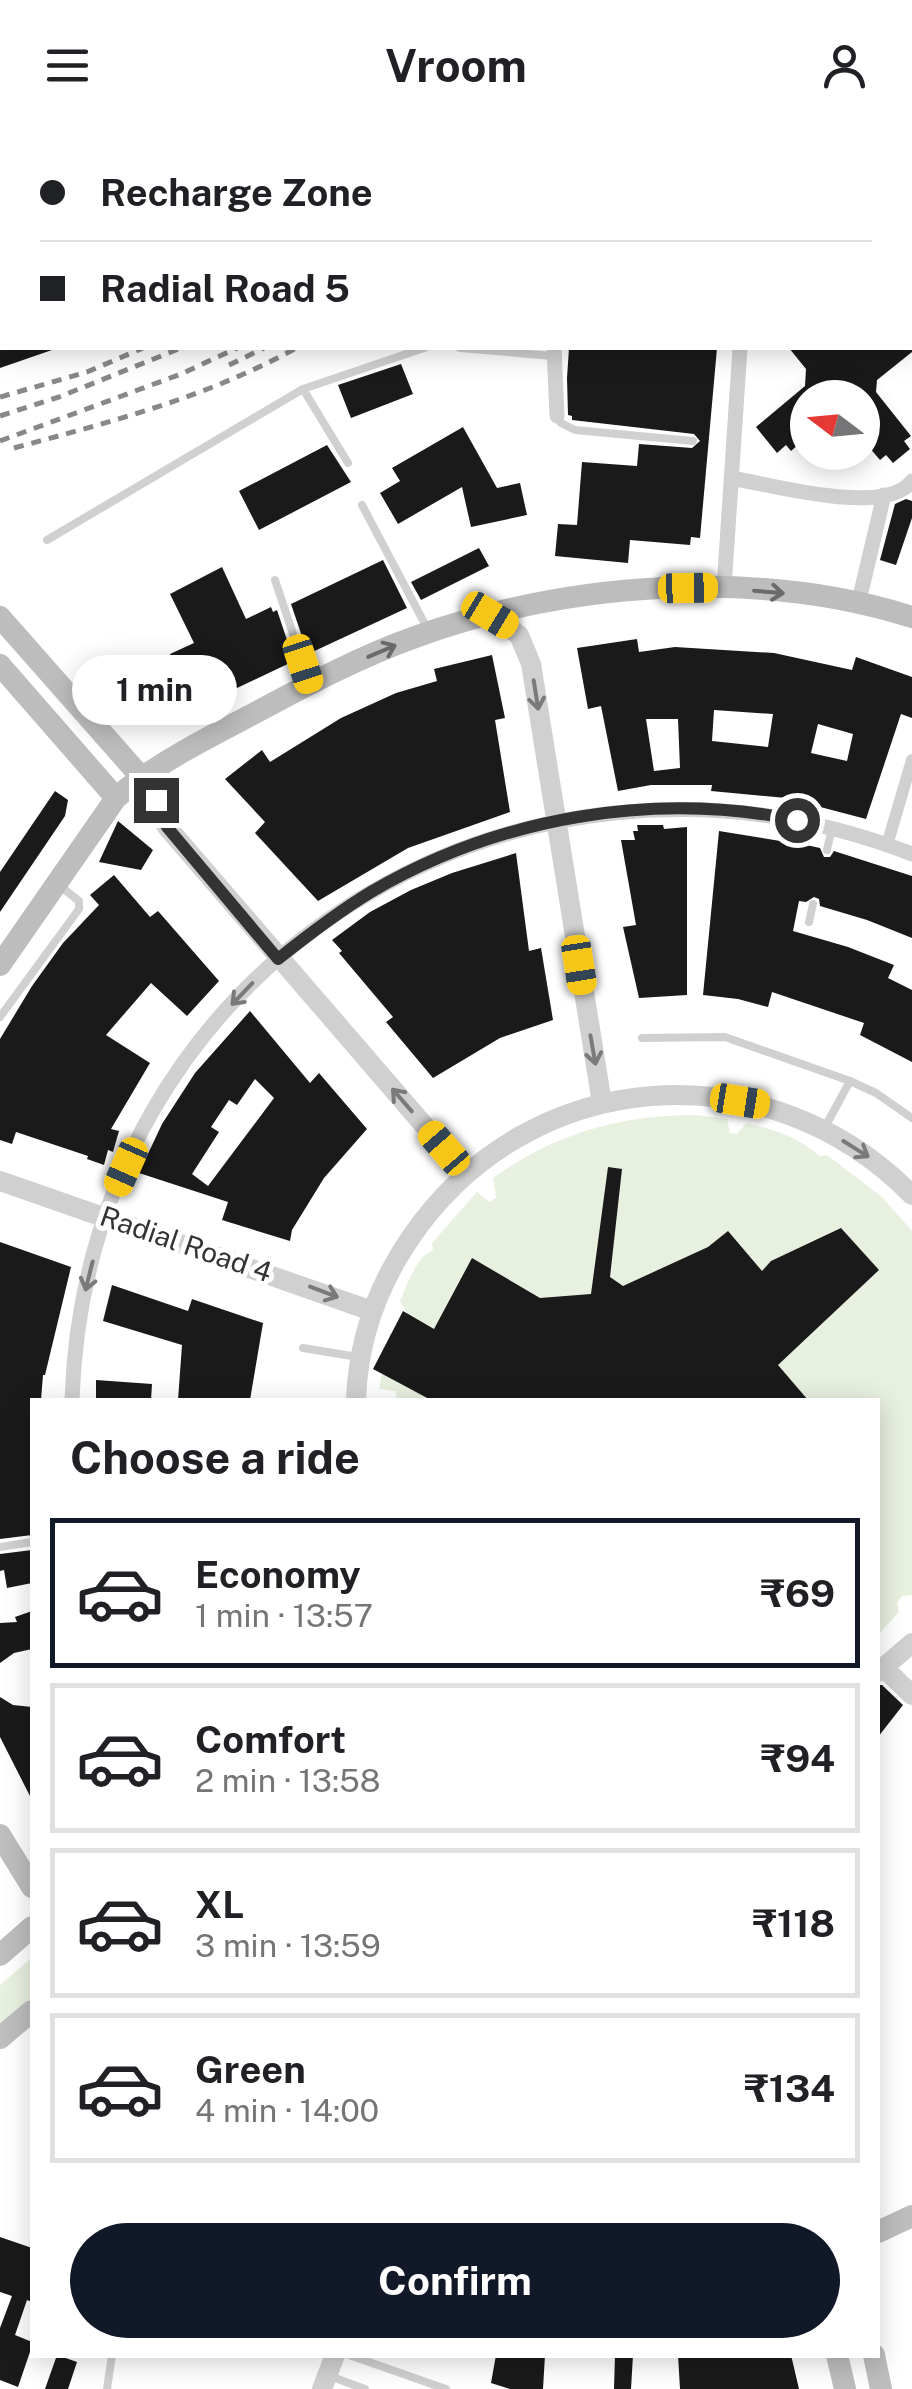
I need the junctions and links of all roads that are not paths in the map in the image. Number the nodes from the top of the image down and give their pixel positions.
1 (418, 350) edge
2 (510, 350) edge
3 (740, 350) edge
4 (553, 352) edge
5 (303, 389) junction
6 (557, 416) joint
7 (692, 441) dead end
8 (348, 464) dead end
9 (732, 478) junction
10 (912, 481) edge
11 (884, 495) junction
12 (362, 504) dead end
13 (47, 540) dead end
14 (275, 580) dead end
15 (724, 588) junction
16 (858, 604) junction
17 (490, 615) junction
18 (912, 616) edge
19 (0, 617) edge
20 (429, 632) junction
21 (0, 665) edge
22 (310, 684) junction
23 (912, 760) edge
24 (147, 774) junction
25 (116, 798) junction
26 (556, 820) junction
27 (832, 828) junction
28 (887, 845) junction
29 (827, 850) dead end
30 (912, 854) edge
31 (56, 883) junction
32 (813, 904) dead end
33 (809, 922) dead end
34 (278, 959) junction
35 (0, 965) edge
36 (0, 1017) edge
37 (642, 1038) dead end
38 (850, 1081) junction
39 (602, 1103) junction
40 (912, 1118) edge
41 (824, 1129) junction
42 (466, 1174) junction
43 (0, 1181) edge
44 (912, 1196) edge
45 (106, 1217) junction
46 (372, 1311) junction
47 (303, 1348) dead end
48 (361, 1358) junction
49 (72, 1398) edge
50 (356, 1398) edge
51 (30, 1542) edge
52 (0, 1547) edge
53 (912, 1642) edge
54 (881, 1670) edge
55 (912, 1695) edge
56 (0, 1835) edge
57 (30, 1884) edge
58 (30, 1930) edge
59 (0, 1955) edge
60 (30, 2013) edge
61 (0, 2038) edge
62 (912, 2216) edge
63 (880, 2231) edge
64 (112, 2358) edge
65 (358, 2358) edge
66 (838, 2358) edge
67 (875, 2358) edge
68 (328, 2373) edge
69 (107, 2389) edge
70 (365, 2389) edge
71 (446, 2389) edge
72 (845, 2389) edge
73 (882, 2389) edge

1 - 5 lane
2 - 4 lane
3 - 9 street
4 - 6 street
5 - 8 lane
5 - 13 lane
6 - 7 lane
9 - 11 street
9 - 15 street
10 - 11 street
11 - 16 street
12 - 20 lane
14 - 22 lane
15 -> 16 main road
15 - 17 main road
16 - 18 main road
17 - 20 main road
17 -> 26 street
19 - 24 main road
22 -> 20 main road
21 - 25 main road
22 - 24 main road
23 - 28 street
24 - 25 main road
24 - 34 street
25 - 31 main road
26 - 27 street
26 - 34 street
26 -> 39 street
27 - 28 street
27 - 29 lane
28 - 30 street
31 - 35 main road
31 - 36 lane
32 - 33 lane
42 -> 34 street
34 -> 45 street
37 - 38 lane
38 - 40 lane
38 - 41 lane
39 - 41 street
39 - 42 street
41 -> 44 street
42 - 46 street
43 - 45 street, Radial Road 4
45 -> 46 street, Radial Road 4
45 -> 49 street
46 - 48 street
47 - 48 lane
48 - 50 street
51 - 52 lane
53 - 54 street
54 - 55 street
56 - 57 main road
58 - 59 main road
60 - 61 main road
62 - 63 main road
64 - 69 lane
65 - 71 lane
66 - 72 main road
67 - 73 main road
68 - 70 lane

